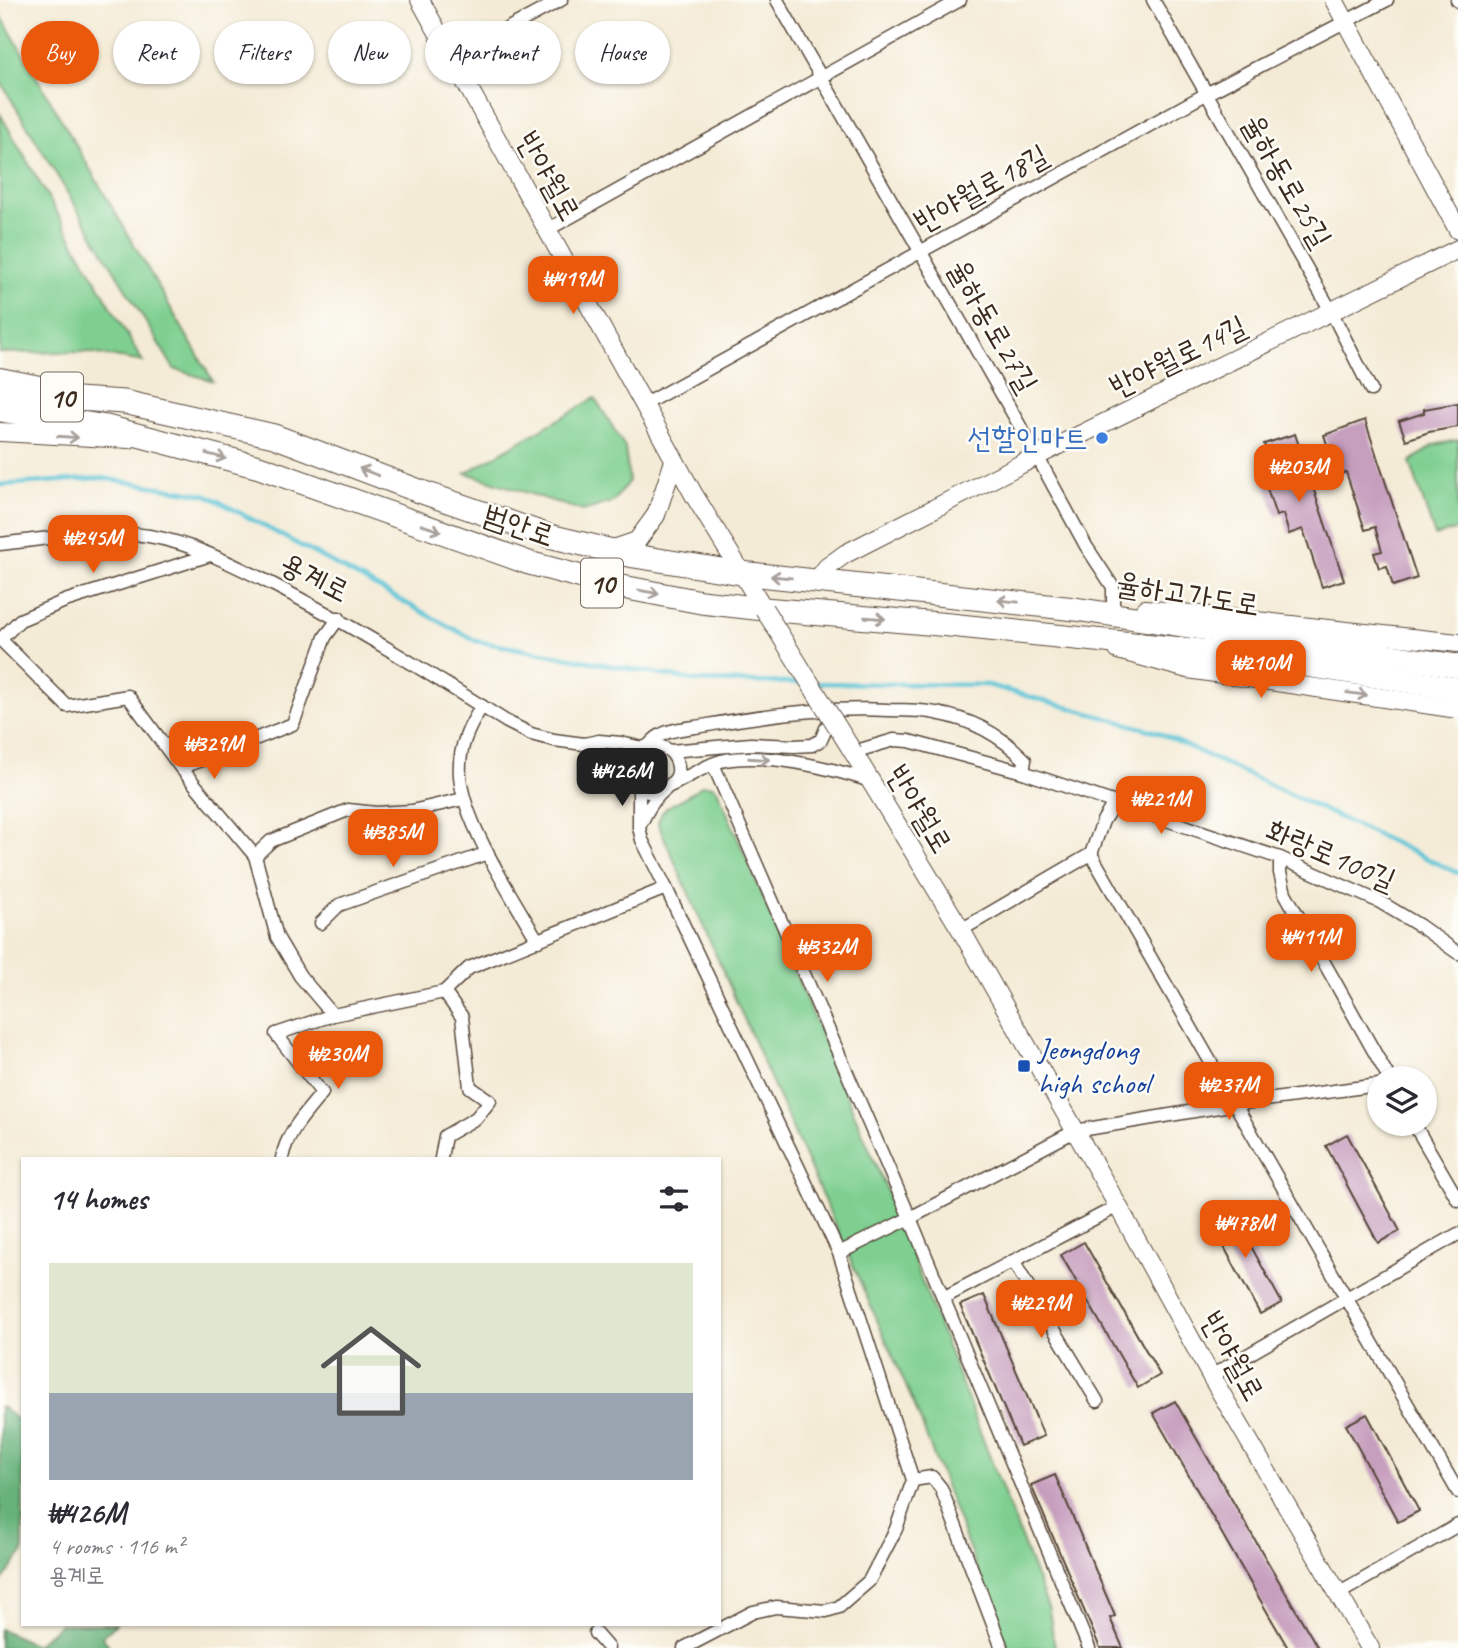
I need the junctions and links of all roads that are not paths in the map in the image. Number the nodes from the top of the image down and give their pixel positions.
1 (420, 0) edge
2 (561, 0) edge
3 (777, 0) edge
4 (960, 0) edge
5 (1153, 0) edge
6 (1334, 0) edge
7 (1387, 0) edge
8 (432, 21) edge
9 (522, 21) edge
10 (1346, 22) junction
11 (820, 77) junction
12 (466, 84) edge
13 (1206, 94) junction
14 (547, 230) junction
15 (1458, 230) edge
16 (1458, 249) edge
17 (920, 251) junction
18 (1331, 311) junction
19 (0, 377) edge
20 (1371, 390) dead end
21 (0, 394) edge
22 (124, 402) junction
23 (643, 405) junction
24 (0, 410) edge
25 (0, 432) edge
26 (150, 438) junction
27 (1037, 456) junction
28 (674, 461) junction
29 (0, 544) edge
30 (611, 550) junction
31 (210, 555) junction
32 (741, 573) junction
33 (817, 580) junction
34 (1113, 606) junction
35 (764, 609) junction
36 (1075, 609) junction
37 (339, 618) junction
38 (1074, 638) junction
39 (0, 640) edge
40 (1458, 643) edge
41 (1458, 666) edge
42 (1458, 689) edge
43 (482, 706) junction
44 (1458, 709) edge
45 (831, 717) junction
46 (584, 744) junction
47 (645, 747) junction
48 (670, 751) junction
49 (853, 752) junction
50 (713, 764) junction
51 (181, 768) junction
52 (1023, 772) junction
53 (871, 781) junction
54 (636, 785) junction
55 (672, 785) junction
56 (661, 793) junction
57 (463, 799) junction
58 (1114, 803) junction
59 (639, 827) junction
60 (488, 853) junction
61 (1091, 854) junction
62 (255, 856) junction
63 (1280, 858) junction
64 (666, 888) junction
65 (321, 923) dead end
66 (961, 930) junction
67 (538, 941) junction
68 (1458, 953) edge
69 (444, 992) junction
70 (333, 1015) junction
71 (1382, 1066) edge
72 (1367, 1087) edge
73 (1236, 1104) junction
74 (1075, 1131) junction
75 (1421, 1136) edge
76 (282, 1157) edge
77 (440, 1157) edge
78 (1458, 1200) edge
79 (1118, 1206) junction
80 (910, 1219) junction
81 (1458, 1234) edge
82 (839, 1253) junction
83 (1013, 1261) junction
84 (943, 1298) junction
85 (1348, 1298) junction
86 (1211, 1376) junction
87 (1097, 1401) dead end
88 (913, 1480) junction
89 (1458, 1492) edge
90 (1458, 1525) edge
91 (1338, 1594) junction
92 (595, 1633) dead end
93 (608, 1648) edge
94 (684, 1648) edge
95 (1002, 1648) edge
96 (1089, 1648) edge
97 (1370, 1648) edge

1 - 8 main road, 반야월로
2 - 9 street
3 - 11 street, 율하동로27길
4 - 11 street
5 - 13 street, 율하동로25길
6 - 10 main road
7 - 10 street, 반야월로18길
10 - 13 street, 반야월로18길
10 - 15 main road
11 - 14 street
11 - 17 street, 율하동로27길
12 - 14 main road, 반야월로
13 - 17 street, 반야월로18길
13 - 18 street, 율하동로25길
14 - 23 main road, 반야월로
16 - 18 main road, 반야월로14길
17 - 23 street, 반야월로18길
17 - 27 street, 율하동로27길
18 - 20 street, 율하동로25길
18 - 27 main road, 반야월로14길
19 - 22 main road
21 - 22 highway, 범안로 / 10
30 -> 22 highway, 범안로 / 10
23 - 28 main road, 반야월로
24 - 26 highway, 범안로 / 10
25 -> 26 main road
26 -> 35 highway, 범안로 / 10
27 - 33 main road, 반야월로14길
27 - 34 street, 율하동로27길
28 - 30 main road
28 - 32 main road, 반야월로
29 - 31 street, 용계로
30 - 32 highway, 범안로 / 10
31 - 37 street, 용계로
31 - 39 street
33 -> 32 highway, 범안로 / 10
32 - 35 main road, 반야월로
36 -> 33 highway, 범안로 / 10
34 - 36 main road
34 - 40 main road
35 -> 38 highway, 범안로 / 10
35 - 45 main road, 반야월로, bridge
36 - 41 highway, 율하고가도로 / 10
37 - 43 street, 용계로
37 - 51 street
38 - 42 highway, 율하고가도로 / 10
38 -> 44 main road
39 - 51 street
43 - 46 street, 용계로
43 - 57 street
45 - 48 street
45 - 49 main road, 반야월로, bridge
46 - 47 street, 용계로
46 - 54 street, 용계로
47 - 48 street
47 - 52 street
47 - 54 street
48 - 55 street
49 - 52 street, 화랑로100길
49 - 53 main road, 반야월로
50 -> 53 street
50 - 55 street
50 - 80 street
51 - 62 street
52 - 58 street, 화랑로100길
53 - 66 main road, 반야월로
54 - 56 street
54 - 59 street
55 - 56 street
56 - 59 street
57 - 60 street
57 - 62 street
58 - 61 street
58 - 63 street, 화랑로100길
59 - 64 street
60 - 65 street
60 - 67 street
61 - 66 street
61 - 73 street
62 - 70 street
63 - 68 street, 화랑로100길
63 - 71 street
64 - 67 street
64 - 82 street
66 - 74 main road, 반야월로
67 - 69 street
69 - 70 street
69 - 77 street
70 - 76 street
72 - 73 street
73 - 74 street
73 - 85 street
74 - 79 main road, 반야월로
74 - 80 street
75 - 78 street
79 - 83 street
79 - 86 main road, 반야월로
80 - 82 street
80 - 84 street
81 - 85 street
82 - 88 street
83 - 84 street
83 - 87 street
84 - 96 street
85 - 86 street
85 - 89 street
86 - 91 main road, 반야월로
88 - 94 street
88 - 95 street
90 - 91 street
91 - 97 main road, 반야월로
92 - 93 street

